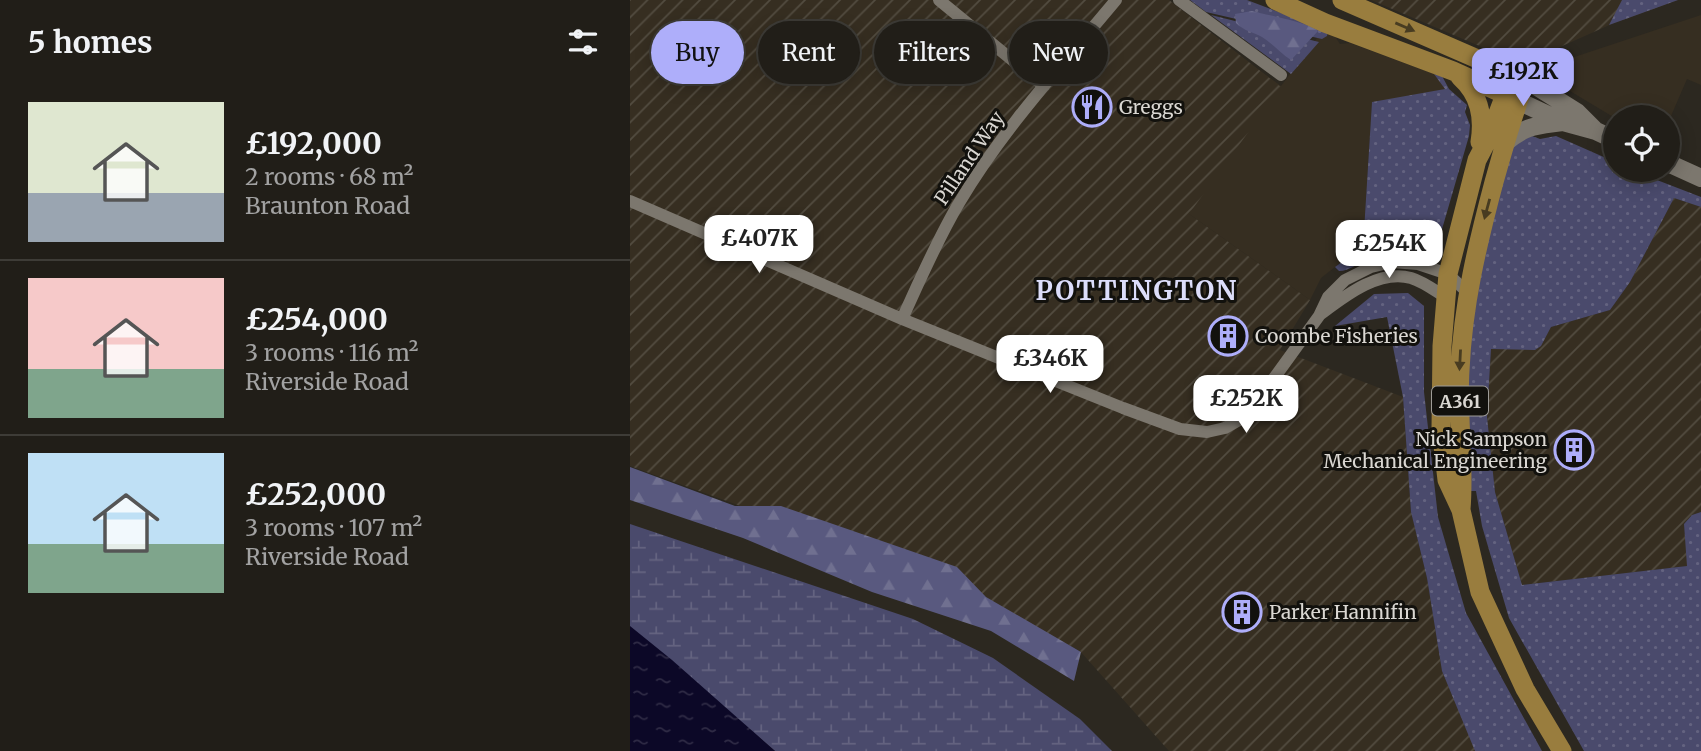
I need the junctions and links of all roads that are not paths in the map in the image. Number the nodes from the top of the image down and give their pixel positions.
1 (939, 0) edge
2 (1116, 0) edge
3 (1179, 0) edge
4 (1275, 0) edge
5 (1342, 0) edge
6 (1453, 71) junction
7 (1281, 75) dead end
8 (1520, 77) junction
9 (1044, 86) junction
10 (1512, 97) junction
11 (1563, 122) junction
12 (1596, 131) junction
13 (1603, 134) edge
14 (1505, 143) junction
15 (1476, 160) junction
16 (1680, 168) edge
17 (1701, 178) edge
18 (630, 201) edge
19 (1448, 274) junction
20 (1467, 292) junction
21 (1445, 297) junction
22 (1319, 316) junction
23 (902, 319) junction
24 (1461, 510) junction
25 (1562, 751) edge

1 - 9 street
2 - 9 street, Pilland Way
3 - 7 street
4 - 6 main road, A361
5 -> 8 main road
6 - 10 main road, A361
6 - 15 main road, A361
8 - 10 main road, A361
8 - 12 main road
9 - 23 street, Pilland Way
10 - 11 main road
10 - 14 main road, A361
10 - 15 main road, A361
11 - 12 main road
11 - 14 main road
12 - 13 main road
14 -> 20 main road, A361
15 - 19 main road, A361
16 - 17 main road
18 - 23 street
19 - 20 street
19 - 21 main road, A361
19 - 22 street
20 -> 24 main road, A361
21 - 22 street
21 - 24 main road, A361
22 - 23 street
24 - 25 main road, A361

